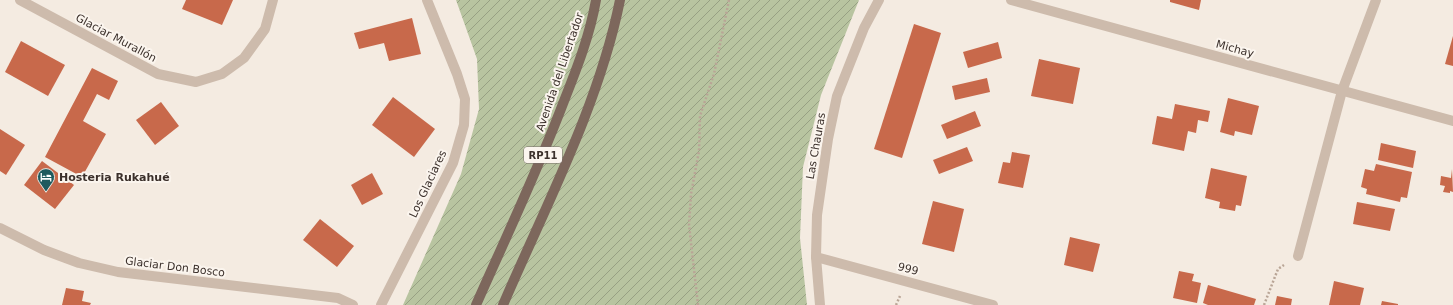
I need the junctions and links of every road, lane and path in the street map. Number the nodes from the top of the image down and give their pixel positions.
1 (20, 0) edge
2 (273, 0) edge
3 (427, 0) edge
4 (596, 0) edge
5 (620, 0) edge
6 (729, 0) edge
7 (879, 0) edge
8 (1011, 0) edge
9 (1376, 0) edge
10 (1342, 91) junction
11 (1453, 121) edge
12 (0, 228) edge
13 (1298, 256) joint
14 (816, 257) junction
15 (353, 305) edge
16 (381, 305) edge
17 (476, 305) edge
18 (503, 305) edge
19 (698, 305) edge
20 (820, 305) edge
21 (993, 305) edge
22 (1264, 305) edge

1 - 2 street, Glaciar Murallón
3 - 16 street, Los Glaciares
4 - 17 main road, Avenida del Libertador / RP11
5 - 18 main road, RP11
6 - 19 path
7 - 14 street, Las Chauras
8 - 10 street, Michay
9 - 10 street
10 - 11 street, Michay
10 - 13 street
12 - 15 street, Glaciar Don Bosco
13 - 22 path
14 - 20 street, Las Chauras
14 - 21 street, 999

